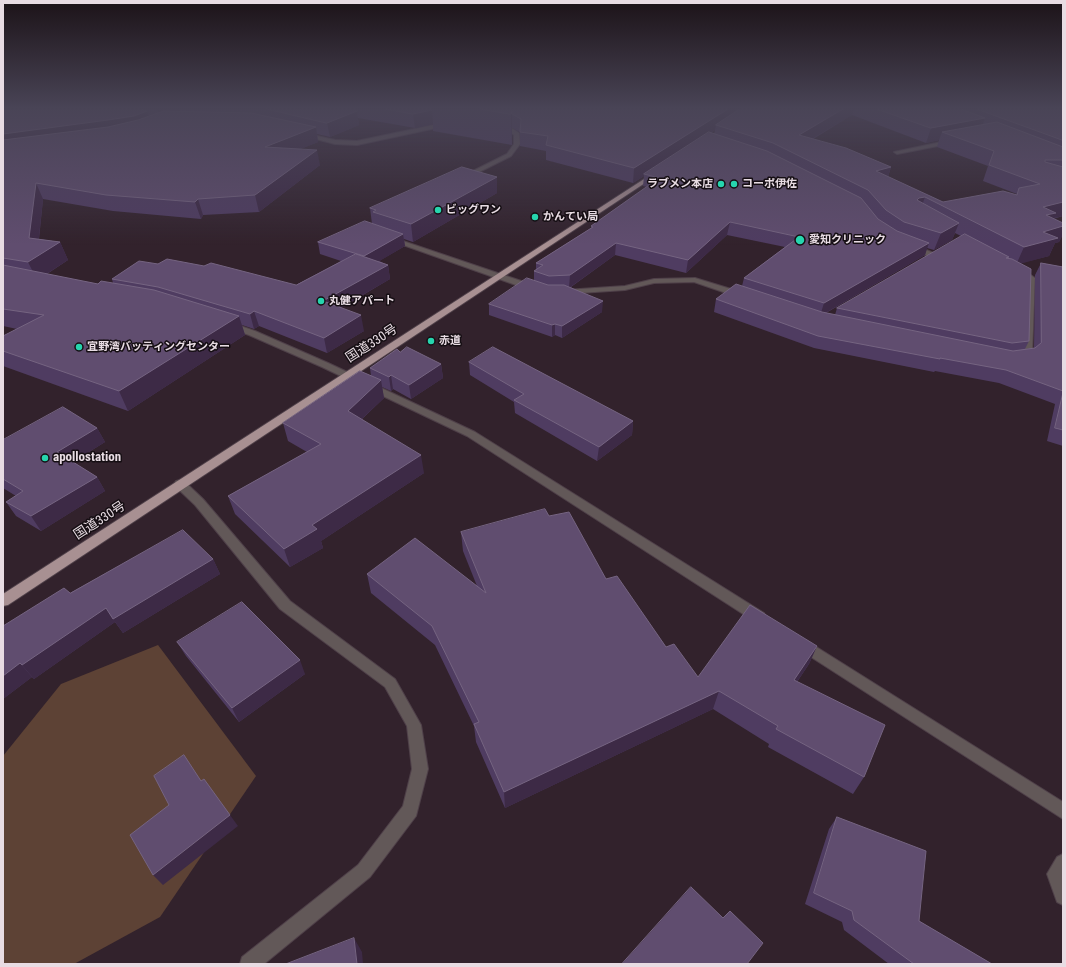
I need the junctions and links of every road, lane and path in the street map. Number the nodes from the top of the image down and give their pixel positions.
1 (510, 154) edge
2 (661, 170) edge
3 (462, 179) edge
4 (384, 236) edge
5 (908, 246) edge
6 (934, 255) edge
7 (1012, 268) edge
8 (500, 276) junction
9 (540, 291) edge
10 (555, 293) edge
11 (747, 297) edge
12 (222, 323) edge
13 (1014, 358) edge
14 (346, 376) junction
15 (180, 484) junction
16 (3, 601) edge
17 (769, 623) edge
18 (789, 636) edge
19 (1063, 811) edge
20 (1063, 863) edge
21 (1063, 896) edge
22 (249, 964) edge

1 - 3 street
2 - 8 highway, 国道330号
4 - 8 street
5 - 6 street
7 - 13 street
8 - 9 street
8 - 14 highway, 国道330号
10 - 11 street
12 - 14 street
14 - 15 highway, 国道330号
14 - 17 street
15 - 16 highway, 国道330号
15 - 22 street
18 - 19 street
20 - 21 street

